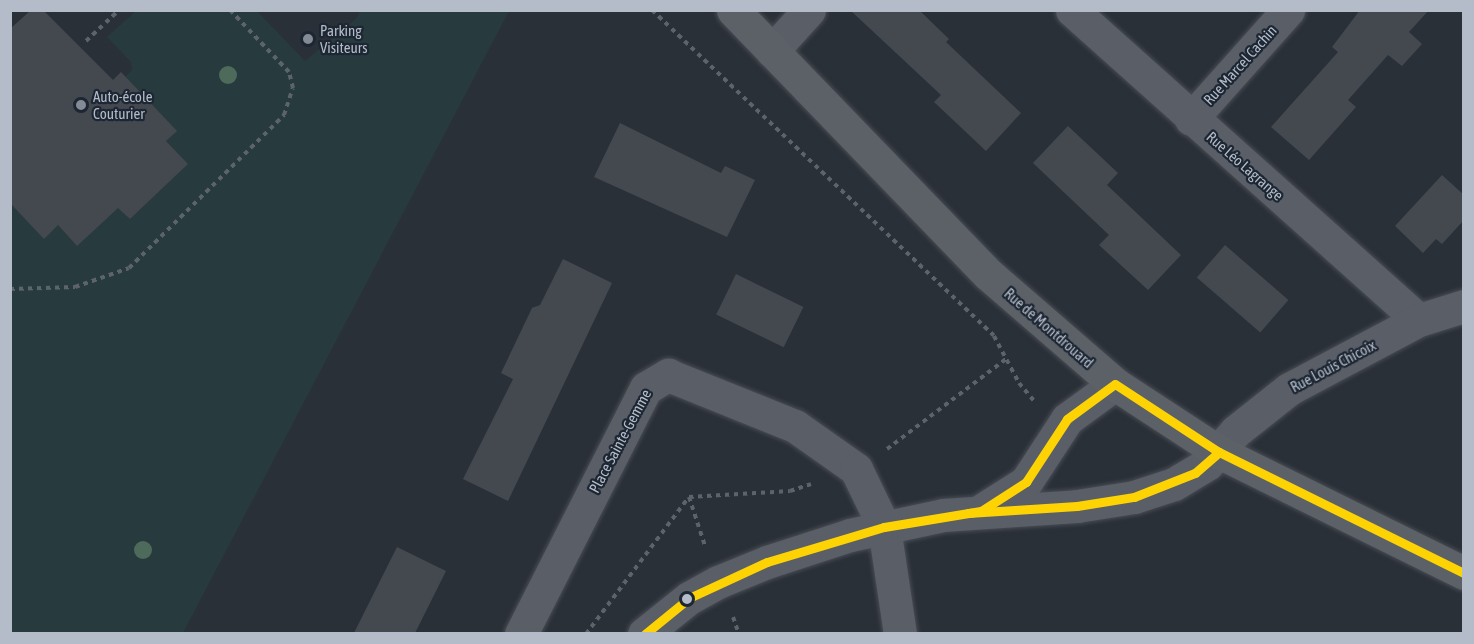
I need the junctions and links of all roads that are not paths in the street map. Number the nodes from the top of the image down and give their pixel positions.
1 (733, 10) edge
2 (809, 10) edge
3 (1072, 10) edge
4 (1288, 10) edge
5 (772, 51) junction
6 (1191, 119) junction
7 (1464, 306) edge
8 (1419, 320) junction
9 (1115, 384) junction
10 (1219, 452) junction
11 (981, 511) junction
12 (884, 527) junction
13 (1464, 573) edge
14 (521, 633) edge
15 (646, 633) edge
16 (900, 633) edge

1 - 5 main road, Rue de Montdrouard
2 - 5 street
3 - 6 street, Rue Léo Lagrange
4 - 6 street, Rue Marcel Cachin
5 - 9 main road, Rue de Montdrouard
6 - 8 street, Rue Léo Lagrange
7 - 8 street, Rue Louis Chicoix
8 - 10 street, Rue Louis Chicoix
9 - 10 main road, Rue de Montdrouard
9 - 11 street
10 - 11 street, Rue Louis Chicoix
10 - 13 main road, Rue de Montdrouard
11 - 12 street, Rue Louis Chicoix
12 - 14 street, Place Sainte-Gemme
12 - 15 street, Rue Louis Chicoix
12 - 16 street

